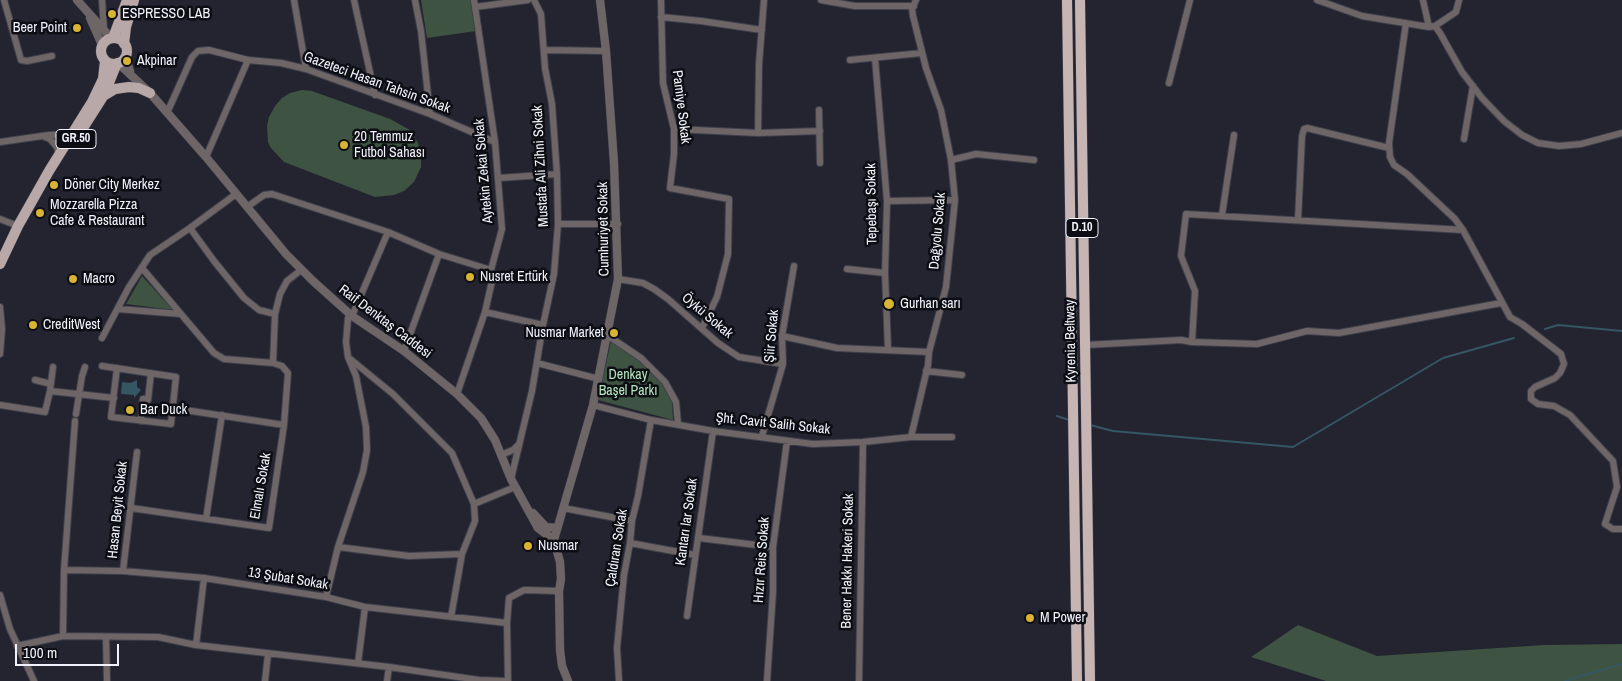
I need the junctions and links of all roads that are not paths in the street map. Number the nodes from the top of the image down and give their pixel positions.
1 (4, 0) edge
2 (77, 0) edge
3 (102, 0) edge
4 (126, 0) edge
5 (134, 0) edge
6 (294, 0) edge
7 (354, 0) edge
8 (415, 0) edge
9 (528, 0) edge
10 (534, 0) edge
11 (600, 0) edge
12 (661, 0) edge
13 (764, 0) edge
14 (821, 0) edge
15 (1067, 0) edge
16 (1080, 0) edge
17 (1190, 0) edge
18 (1317, 0) edge
19 (1423, 0) edge
20 (1459, 0) edge
21 (915, 3) edge
22 (474, 4) edge
23 (87, 12) junction
24 (661, 18) junction
25 (1406, 24) junction
26 (1432, 27) junction
27 (762, 30) junction
28 (110, 36) junction
29 (124, 44) junction
30 (102, 45) junction
31 (545, 50) junction
32 (606, 51) junction
33 (922, 53) junction
34 (52, 56) dead end
35 (875, 58) junction
36 (105, 60) junction
37 (248, 60) junction
38 (850, 60) dead end
39 (120, 61) junction
40 (306, 69) junction
41 (1169, 83) dead end
42 (1473, 86) junction
43 (150, 93) junction
44 (104, 95) junction
45 (375, 95) junction
46 (819, 110) dead end
47 (167, 113) junction
48 (430, 114) junction
49 (674, 129) junction
50 (820, 131) junction
51 (758, 133) junction
52 (1622, 133) edge
53 (72, 134) junction
54 (1234, 135) dead end
55 (43, 137) junction
56 (1464, 139) dead end
57 (0, 142) edge
58 (495, 142) junction
59 (1389, 148) junction
60 (59, 154) junction
61 (206, 157) junction
62 (951, 160) junction
63 (1034, 160) dead end
64 (820, 163) dead end
65 (557, 174) junction
66 (499, 178) junction
67 (45, 181) junction
68 (236, 194) junction
69 (955, 200) junction
70 (887, 201) junction
71 (247, 207) junction
72 (1222, 215) junction
73 (0, 219) edge
74 (1298, 220) junction
75 (558, 224) junction
76 (618, 224) junction
77 (18, 226) junction
78 (190, 228) junction
79 (1464, 230) junction
80 (388, 232) junction
81 (439, 254) junction
82 (0, 264) edge
83 (794, 266) dead end
84 (142, 268) junction
85 (847, 269) dead end
86 (301, 270) junction
87 (492, 270) junction
88 (885, 273) junction
89 (618, 279) junction
90 (1501, 303) junction
91 (0, 307) edge
92 (118, 309) junction
93 (485, 312) junction
94 (181, 314) junction
95 (275, 314) junction
96 (352, 316) junction
97 (543, 325) junction
98 (702, 328) junction
99 (607, 335) junction
100 (782, 336) junction
101 (102, 338) dead end
102 (1192, 342) junction
103 (1085, 345) junction
104 (888, 349) junction
105 (404, 351) junction
106 (930, 352) junction
107 (0, 354) edge
108 (348, 357) junction
109 (272, 363) junction
110 (537, 363) junction
111 (783, 364) junction
112 (102, 366) dead end
113 (53, 367) dead end
114 (85, 367) dead end
115 (117, 368) junction
116 (926, 372) junction
117 (151, 373) junction
118 (962, 376) dead end
119 (599, 378) junction
120 (36, 380) dead end
121 (51, 387) junction
122 (78, 394) junction
123 (457, 394) junction
124 (114, 398) junction
125 (0, 405) edge
126 (593, 405) junction
127 (178, 408) dead end
128 (222, 415) junction
129 (651, 420) junction
130 (141, 421) junction
131 (678, 424) junction
132 (284, 425) junction
133 (712, 431) junction
134 (762, 436) junction
135 (911, 437) junction
136 (952, 437) dead end
137 (787, 441) junction
138 (863, 442) junction
139 (520, 443) junction
140 (137, 452) dead end
141 (501, 455) junction
142 (510, 479) junction
143 (515, 487) junction
144 (474, 504) junction
145 (526, 506) junction
146 (131, 508) junction
147 (563, 508) junction
148 (206, 519) junction
149 (632, 521) junction
150 (557, 528) junction
151 (1622, 529) edge
152 (699, 538) junction
153 (554, 540) junction
154 (630, 543) junction
155 (338, 547) junction
156 (773, 547) junction
157 (462, 554) junction
158 (695, 555) junction
159 (64, 570) junction
160 (123, 571) junction
161 (204, 578) junction
162 (559, 591) junction
163 (0, 594) edge
164 (326, 597) junction
165 (365, 607) junction
166 (687, 616) dead end
167 (451, 617) junction
168 (507, 623) junction
169 (64, 636) junction
170 (106, 637) junction
171 (196, 645) junction
172 (17, 646) junction
173 (268, 654) junction
174 (358, 663) junction
175 (389, 667) junction
176 (34, 681) edge
177 (107, 681) edge
178 (265, 681) edge
179 (387, 681) edge
180 (479, 681) edge
181 (506, 681) edge
182 (568, 681) edge
183 (619, 681) edge
184 (767, 681) edge
185 (859, 681) edge
186 (1077, 681) edge
187 (1090, 681) edge

1 - 34 street
2 - 23 street
3 - 28 street
4 - 28 main road
5 - 29 main road, GR.50
6 - 40 street
7 - 45 street
8 - 48 street
9 - 22 street
10 - 31 street, Mustafa Ali Zihni Sokak
11 - 32 street, Cumhuriyet Sokak
12 - 24 street, Pamiye Sokak
13 - 27 street
14 - 21 street
15 - 186 highway, Kyrenia Beltway / D.10
16 - 103 highway, Kyrenia Beltway / D.10
17 - 41 street
18 - 25 street
19 - 26 street
20 - 26 street
21 - 33 street, Dağyolu Sokak
22 - 58 street, Aytekin Zekai Sokak
23 - 28 street
23 - 30 street
24 - 27 street
24 - 49 street, Pamiye Sokak
25 - 26 street
25 - 59 street
26 - 42 street
27 - 51 street
28 - 29 main road
28 - 30 main road
29 - 39 main road, GR.50
30 - 36 main road, GR.50
31 - 32 street
31 - 65 street, Mustafa Ali Zihni Sokak
32 - 76 street, Cumhuriyet Sokak
33 - 35 street
33 - 62 street, Dağyolu Sokak
35 - 38 street
35 - 70 street, Tepebaşı Sokak
36 - 39 main road
36 - 53 main road, GR.50
37 - 40 street, Gazeteci Hasan Tahsin Sokak
37 - 47 street, Gazeteci Hasan Tahsin Sokak
37 - 61 street
39 - 43 street, Raif Denktaş Caddesi
39 - 44 main road, GR.50
40 - 45 street, Gazeteci Hasan Tahsin Sokak
42 - 52 street
42 - 56 street
43 - 44 main road
43 - 47 street, Raif Denktaş Caddesi
44 - 67 main road, GR.50
45 - 48 street, Gazeteci Hasan Tahsin Sokak
46 - 50 street
47 - 61 street, Raif Denktaş Caddesi
48 - 58 street, Gazeteci Hasan Tahsin Sokak
49 - 51 street
49 - 98 street, Pamiye Sokak
50 - 51 street
50 - 64 street
53 - 55 street
53 - 60 main road, GR.50
54 - 72 street
55 - 57 street
55 - 60 street
58 - 66 street, Aytekin Zekai Sokak
59 - 74 street
59 - 79 street
60 - 67 main road, GR.50
61 - 68 street, Raif Denktaş Caddesi
62 - 63 street
62 - 69 street, Dağyolu Sokak
65 - 66 street
65 - 75 street, Mustafa Ali Zihni Sokak
66 - 87 street, Aytekin Zekai Sokak
67 - 77 main road, GR.50
68 - 71 street, Raif Denktaş Caddesi
68 - 78 street
69 - 70 street
69 - 106 street, Dağyolu Sokak
70 - 88 street, Tepebaşı Sokak
71 - 80 street
71 - 86 street, Raif Denktaş Caddesi
72 - 74 street
72 - 102 street
73 - 77 street
74 - 79 street
75 - 76 street
75 - 97 street, Mustafa Ali Zihni Sokak
76 - 89 street, Cumhuriyet Sokak
77 - 82 main road, GR.50
78 - 84 street
78 - 95 street
79 - 90 street
80 - 81 street
80 - 96 street
81 - 87 street
81 - 105 street
83 - 100 street, Şiir Sokak
84 - 92 street
84 - 94 street
85 - 88 street
86 - 95 street
86 - 96 street, Raif Denktaş Caddesi
87 - 93 street, Aytekin Zekai Sokak
88 - 104 street, Tepebaşı Sokak
89 - 98 street, Öykü Sokak
89 - 99 street, Cumhuriyet Sokak
90 - 102 street
90 - 151 street
91 - 107 street
92 - 94 street
92 - 101 street
93 - 97 street
93 - 123 street, Aytekin Zekai Sokak
94 - 109 street
95 - 109 street
96 - 105 street, Raif Denktaş Caddesi
96 - 108 street
97 - 110 street, Mustafa Ali Zihni Sokak
98 - 111 street, Öykü Sokak
99 - 119 street, Cumhuriyet Sokak
99 - 131 street
100 - 104 street
100 - 111 street, Şiir Sokak
102 - 103 street
103 - 187 highway, Kyrenia Beltway / D.10
104 - 106 street
105 - 123 street, Raif Denktaş Caddesi
106 - 116 street, Dağyolu Sokak
108 - 144 street
108 - 155 street
109 - 132 street, Elmalı Sokak
110 - 119 street
110 - 139 street, Mustafa Ali Zihni Sokak
111 - 134 street, Şiir Sokak
112 - 115 street
113 - 121 street
114 - 122 street
115 - 117 street
115 - 124 street
116 - 118 street
116 - 135 street, Dağyolu Sokak
117 - 130 street
117 - 130 street
119 - 126 street, Cumhuriyet Sokak
120 - 121 street
121 - 122 street
121 - 125 street
122 - 124 street
122 - 159 street
123 - 141 street, Raif Denktaş Caddesi
124 - 130 street
126 - 129 street, Şht. Cavit Salih Sokak
126 - 147 street, Cumhuriyet Sokak
127 - 128 street
128 - 132 street
128 - 148 street
129 - 131 street, Şht. Cavit Salih Sokak
129 - 149 street, Çaldıran Sokak
131 - 133 street, Şht. Cavit Salih Sokak
132 - 148 street, Elmalı Sokak
133 - 134 street, Şht. Cavit Salih Sokak
133 - 152 street, Kantarı lar Sokak
134 - 137 street, Şht. Cavit Salih Sokak
135 - 136 street, Şht. Cavit Salih Sokak
135 - 138 street, Şht. Cavit Salih Sokak
137 - 138 street, Şht. Cavit Salih Sokak
137 - 156 street, Hızır Reis Sokak
138 - 185 street, Bener Hakkı Hakeri Sokak
139 - 141 street
139 - 142 street, Mustafa Ali Zihni Sokak
140 - 146 street, Hasan Beyit Sokak
141 - 142 street, Raif Denktaş Caddesi
142 - 143 street, Raif Denktaş Caddesi
143 - 144 street
143 - 145 street, Raif Denktaş Caddesi
144 - 157 street
145 - 150 street, Raif Denktaş Caddesi
145 - 153 street, Raif Denktaş Caddesi
146 - 148 street, Elmalı Sokak
146 - 160 street, Hasan Beyit Sokak
147 - 149 street
147 - 150 street, Cumhuriyet Sokak
149 - 154 street, Çaldıran Sokak
150 - 153 street, Cumhuriyet Sokak
152 - 156 street
152 - 158 street, Kantarı lar Sokak
153 - 162 street
154 - 158 street
154 - 183 street, Çaldıran Sokak
155 - 157 street
155 - 164 street
156 - 184 street, Hızır Reis Sokak
157 - 167 street
158 - 166 street, Kantarı lar Sokak
159 - 160 street, 13 Şubat Sokak
159 - 169 street
160 - 161 street, 13 Şubat Sokak
161 - 164 street, 13 Şubat Sokak
161 - 171 street
162 - 168 street
162 - 182 street
163 - 172 street
164 - 165 street, 13 Şubat Sokak
165 - 167 street, 13 Şubat Sokak
165 - 174 street
167 - 168 street, 13 Şubat Sokak
168 - 181 street
169 - 170 street
169 - 172 street
170 - 171 street
170 - 177 street
171 - 173 street
172 - 176 street
173 - 174 street
173 - 178 street
174 - 175 street
175 - 179 street
175 - 180 street
180 - 181 street

